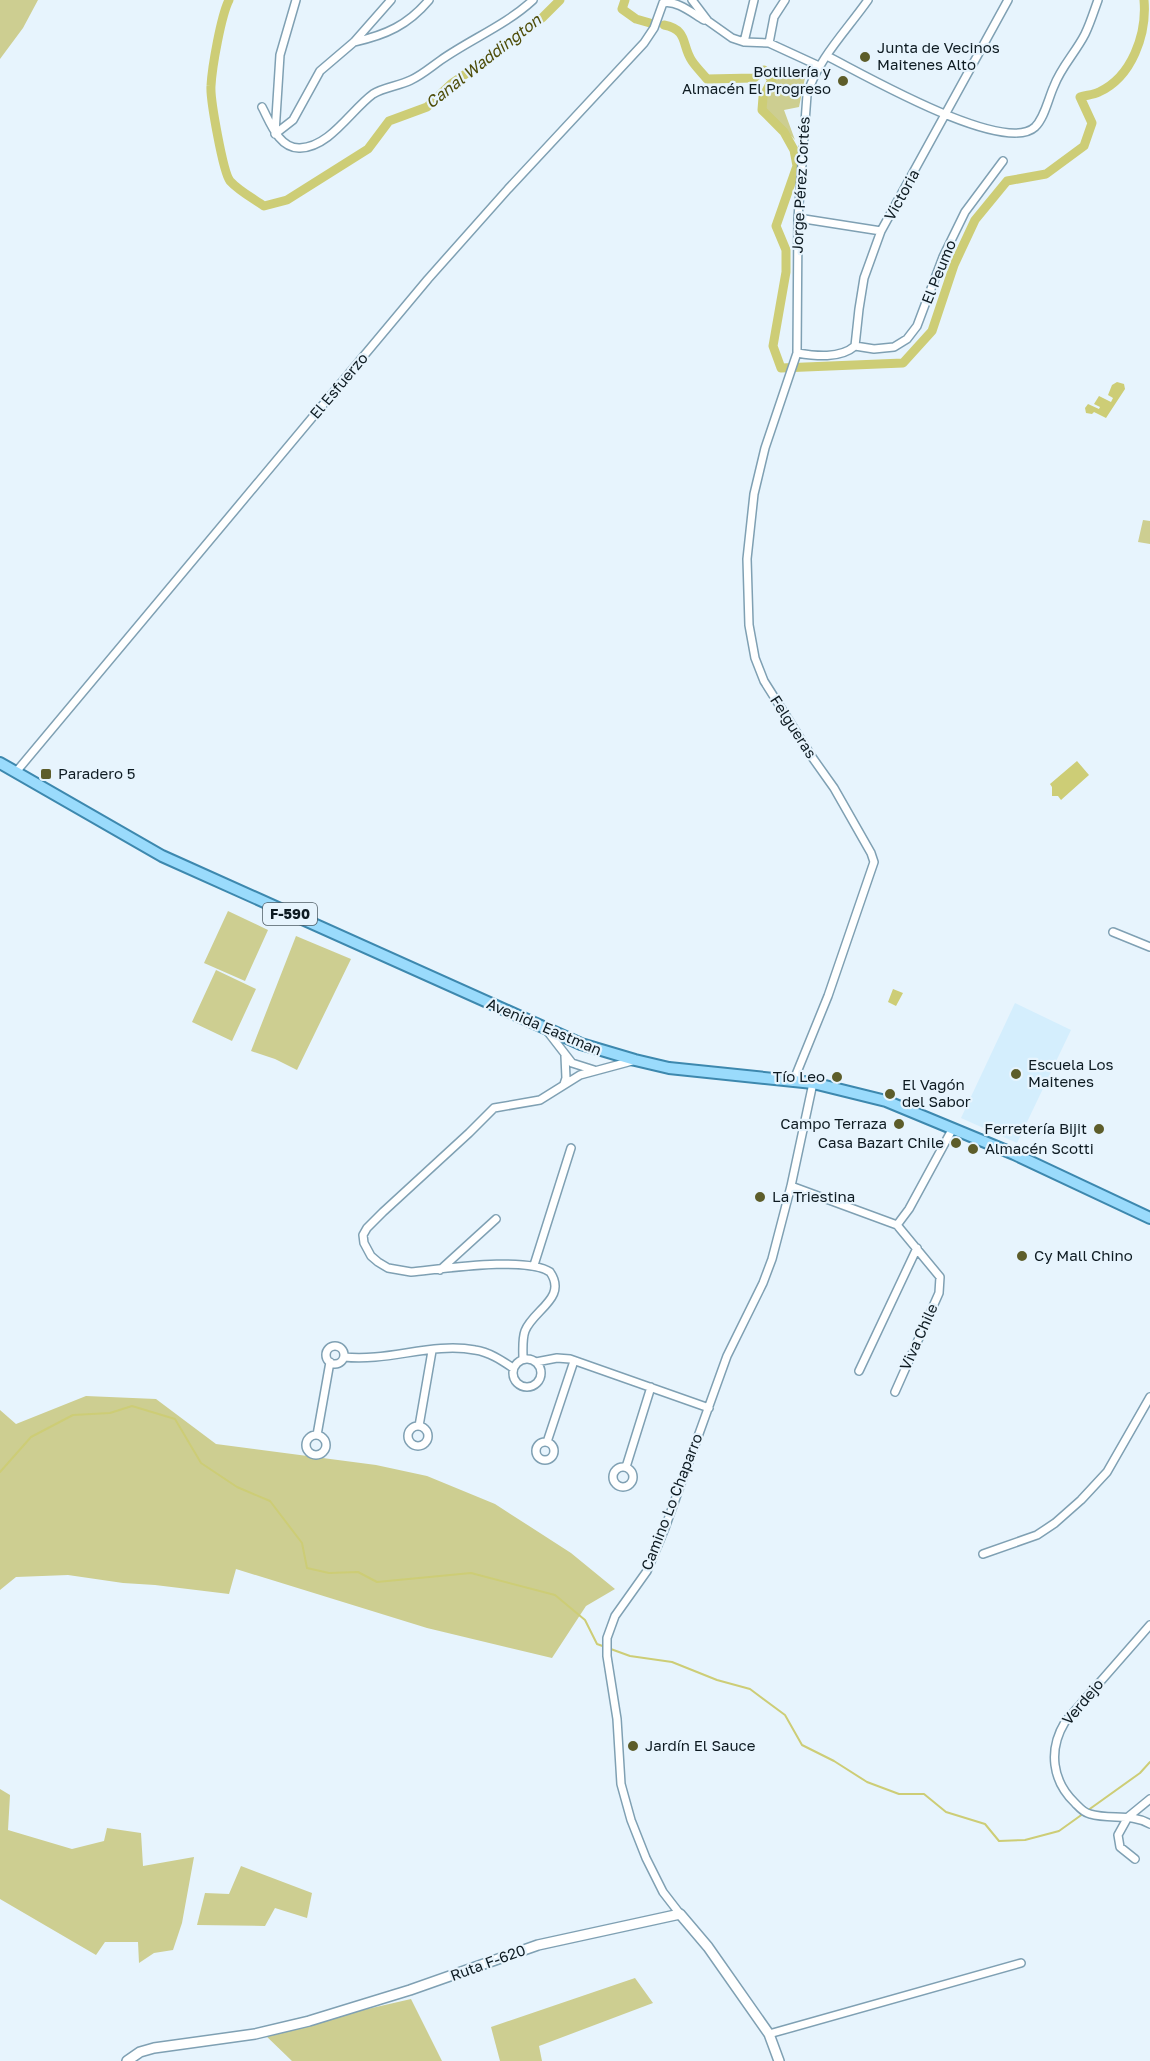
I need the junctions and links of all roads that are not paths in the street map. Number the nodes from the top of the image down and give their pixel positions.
1 (296, 0) edge
2 (391, 0) edge
3 (429, 0) edge
4 (532, 0) edge
5 (692, 0) edge
6 (754, 0) edge
7 (785, 0) edge
8 (868, 0) edge
9 (1008, 0) edge
10 (1098, 0) edge
11 (662, 2) edge
12 (708, 21) junction
13 (354, 42) junction
14 (744, 42) junction
15 (769, 44) junction
16 (827, 56) junction
17 (819, 66) junction
18 (262, 107) dead end
19 (946, 116) junction
20 (275, 134) junction
21 (1003, 161) dead end
22 (798, 218) junction
23 (881, 231) junction
24 (855, 346) junction
25 (796, 356) junction
26 (0, 763) edge
27 (16, 772) junction
28 (1113, 932) dead end
29 (1150, 946) edge
30 (545, 1029) junction
31 (565, 1056) junction
32 (635, 1060) junction
33 (597, 1071) junction
34 (793, 1082) junction
35 (813, 1083) junction
36 (564, 1084) junction
37 (953, 1128) junction
38 (571, 1148) dead end
39 (791, 1186) junction
40 (1150, 1218) edge
41 (496, 1219) dead end
42 (897, 1225) junction
43 (917, 1248) junction
44 (534, 1265) junction
45 (440, 1270) junction
46 (432, 1351) junction
47 (344, 1357) junction
48 (523, 1359) junction
49 (574, 1361) junction
50 (330, 1362) junction
51 (536, 1362) junction
52 (513, 1368) junction
53 (859, 1371) dead end
54 (651, 1388) junction
55 (895, 1392) dead end
56 (1150, 1397) edge
57 (709, 1408) junction
58 (419, 1426) dead end
59 (317, 1434) dead end
60 (547, 1442) dead end
61 (626, 1467) dead end
62 (983, 1554) dead end
63 (1150, 1625) edge
64 (1150, 1799) edge
65 (1128, 1818) junction
66 (1150, 1824) edge
67 (1135, 1859) dead end
68 (680, 1914) junction
69 (1022, 1963) dead end
70 (769, 2034) junction
71 (127, 2061) edge
72 (779, 2061) edge

1 - 20 street
2 - 13 street
3 - 13 street
4 - 20 street
5 - 12 street
6 - 14 street
7 - 15 street
8 - 16 street, Jorge Pérez Cortés
9 - 19 street, Victoria
10 - 19 street
11 - 12 street
11 - 27 street, El Esfuerzo
12 - 14 street
13 - 20 street
14 - 15 street
15 - 17 street
16 - 17 street, Jorge Pérez Cortés
16 - 19 street
17 - 22 street, Jorge Pérez Cortés
18 - 20 street
19 - 23 street, Victoria
21 - 24 street, El Peumo
22 - 23 street
22 - 25 street, Jorge Pérez Cortés
23 - 24 street, Victoria
24 - 25 street
25 - 34 street, Felgueras
26 - 27 main road, Avenida Eastman / F-590
27 - 30 main road, Avenida Eastman / F-590
28 - 29 street
30 - 31 street
30 - 32 main road, Avenida Eastman / F-590
31 - 33 street
31 - 36 street
32 - 33 street
32 - 34 main road, Avenida Eastman / F-590
33 - 36 street
34 - 35 main road, Avenida Eastman / F-590
35 - 37 main road, Avenida Eastman / F-590
35 - 39 street, Camino Lo Chaparro
36 - 45 street
37 - 40 main road, Avenida Eastman / F-590
37 - 42 street
38 - 44 street
39 - 42 street, Viva Chile
39 - 57 street, Camino Lo Chaparro
41 - 45 street
42 - 43 street, Viva Chile
43 - 53 street
43 - 55 street, Viva Chile
44 - 45 street
44 - 48 street
46 - 47 street
46 - 52 street
46 - 58 street
47 - 50 street
47 - 50 street
48 - 51 street
48 - 52 street
49 - 51 street
49 - 54 street
49 - 60 street
50 - 59 street
51 - 52 street
54 - 57 street
54 - 61 street
56 - 62 street
57 - 68 street, Camino Lo Chaparro
63 - 65 street, Verdejo
64 - 65 street
65 - 66 street, Verdejo
65 - 67 street
68 - 70 street
68 - 71 street, Ruta F-620
69 - 70 street
70 - 72 street

